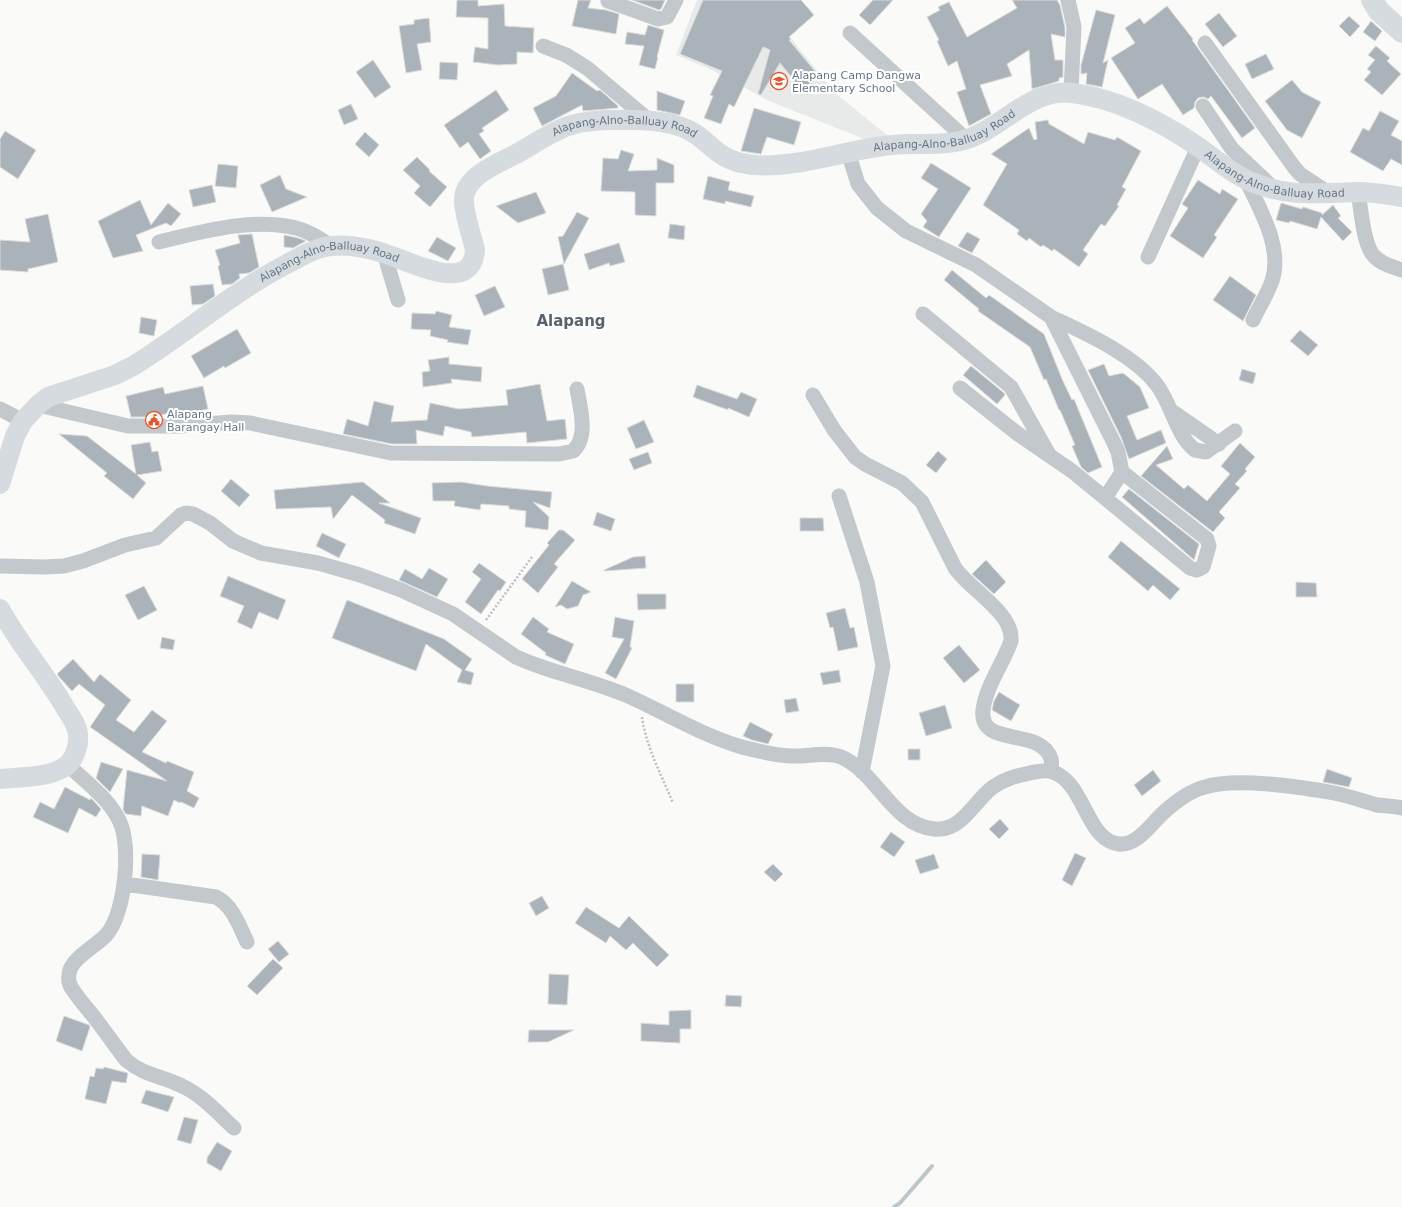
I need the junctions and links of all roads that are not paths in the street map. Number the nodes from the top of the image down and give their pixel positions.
1 (676, 0) edge
2 (1068, 0) edge
3 (1372, 0) edge
4 (608, 1) dead end
5 (1402, 32) edge
6 (850, 33) dead end
7 (1205, 43) dead end
8 (543, 46) dead end
9 (1070, 92) junction
10 (1203, 106) dead end
11 (651, 122) junction
12 (966, 140) junction
13 (1198, 147) junction
14 (848, 152) junction
15 (1246, 180) junction
16 (1274, 190) junction
17 (1358, 192) junction
18 (1331, 194) junction
19 (1402, 197) edge
20 (159, 242) dead end
21 (331, 246) junction
22 (384, 253) junction
23 (1148, 257) dead end
24 (1402, 270) edge
25 (398, 300) dead end
26 (923, 314) dead end
27 (1051, 317) junction
28 (1253, 320) dead end
29 (960, 388) dead end
30 (577, 389) dead end
31 (813, 395) dead end
32 (38, 406) junction
33 (0, 409) edge
34 (24, 421) junction
35 (1235, 431) dead end
36 (1048, 454) junction
37 (1122, 472) junction
38 (0, 484) edge
39 (839, 496) dead end
40 (1104, 498) junction
41 (0, 566) edge
42 (0, 610) edge
43 (68, 765) junction
44 (1052, 771) junction
45 (862, 772) junction
46 (0, 779) edge
47 (1402, 808) edge
48 (125, 884) junction
49 (247, 942) dead end
50 (234, 1128) dead end

1 - 4 street
2 - 9 street
3 - 5 highway
6 - 12 street
7 - 18 street
8 - 11 street
9 - 12 main road, Alapang-Alno-Balluay Road
9 - 13 main road, Alapang-Alno-Balluay Road
10 - 16 street
11 - 14 main road, Alapang-Alno-Balluay Road
11 - 22 main road, Alapang-Alno-Balluay Road
12 - 14 main road, Alapang-Alno-Balluay Road
13 - 15 main road, Alapang-Alno-Balluay Road
13 - 23 street
14 - 27 street
15 - 16 main road, Alapang-Alno-Balluay Road
15 - 28 street
16 - 18 main road, Alapang-Alno-Balluay Road
17 - 18 main road, Alapang-Alno-Balluay Road
17 - 19 main road, Alapang-Alno-Balluay Road
17 - 24 street
20 - 21 street
21 - 22 main road, Alapang-Alno-Balluay Road
21 - 32 main road, Alapang-Alno-Balluay Road
22 - 25 street
26 - 36 street
27 - 35 street
27 - 37 street
29 - 36 street
30 - 32 street
31 - 44 street
32 - 34 main road, Alapang-Alno-Balluay Road
33 - 34 street
34 - 38 main road, Alapang-Alno-Balluay Road
36 - 40 street
37 - 40 street
37 - 40 street
39 - 45 street
41 - 45 street
42 - 43 main road
43 - 46 main road
43 - 48 street
44 - 45 street
44 - 47 street
48 - 49 street
48 - 50 street

